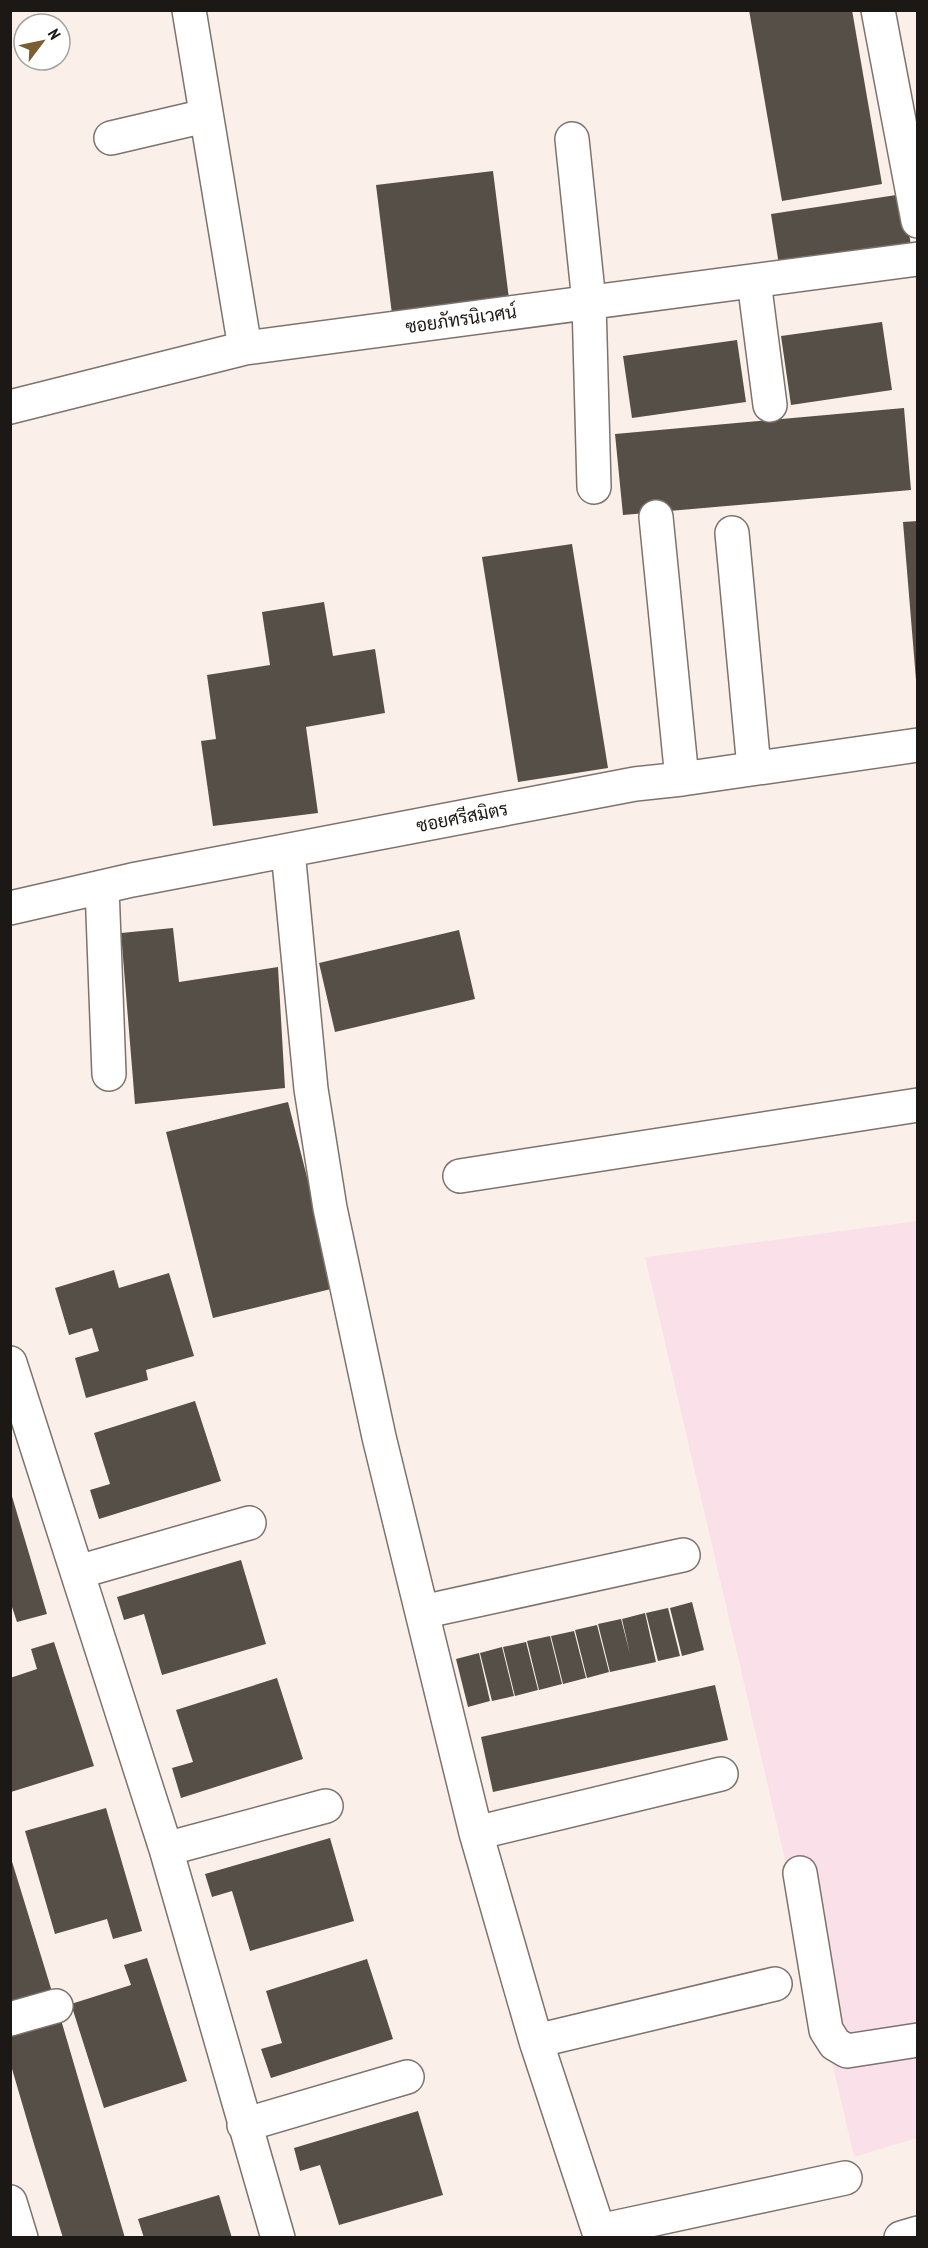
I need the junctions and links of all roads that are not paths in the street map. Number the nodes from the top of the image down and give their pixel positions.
1 (189, 10) edge
2 (878, 10) edge
3 (205, 116) junction
4 (111, 138) dead end
5 (572, 139) dead end
6 (918, 221) edge
7 (918, 259) edge
8 (754, 281) junction
9 (589, 302) junction
10 (245, 348) junction
11 (770, 405) dead end
12 (10, 407) edge
13 (594, 487) dead end
14 (656, 517) dead end
15 (732, 533) dead end
16 (918, 745) edge
17 (754, 768) junction
18 (682, 779) junction
19 (288, 851) junction
20 (102, 886) junction
21 (10, 908) edge
22 (109, 1074) dead end
23 (918, 1105) edge
24 (460, 1176) dead end
25 (10, 1363) edge
26 (249, 1523) dead end
27 (683, 1555) dead end
28 (78, 1572) junction
29 (422, 1612) junction
30 (721, 1774) dead end
31 (326, 1806) dead end
32 (476, 1833) junction
33 (166, 1849) junction
34 (800, 1873) dead end
35 (775, 1984) dead end
36 (56, 2007) dead end
37 (10, 2019) edge
38 (918, 2040) edge
39 (536, 2041) junction
40 (407, 2077) dead end
41 (244, 2125) junction
42 (844, 2178) dead end
43 (10, 2202) edge
44 (918, 2233) edge
45 (600, 2234) edge
46 (21, 2238) edge
47 (278, 2238) edge
48 (901, 2238) edge

1 - 3 street
2 - 6 street
3 - 4 street
3 - 10 street
5 - 9 street
7 - 8 street, ซอยภัทรนิเวศน์
8 - 9 street, ซอยภัทรนิเวศน์
8 - 11 street
9 - 10 street, ซอยภัทรนิเวศน์
9 - 13 street
10 - 12 street, ซอยภัทรนิเวศน์
14 - 18 street
15 - 17 street
16 - 17 street, ซอยศรีสมิตร
17 - 18 street, ซอยศรีสมิตร
18 - 19 street, ซอยศรีสมิตร
19 - 20 street, ซอยศรีสมิตร
19 - 29 street
20 - 21 street, ซอยศรีสมิตร
20 - 22 street
23 - 24 street
25 - 28 street
26 - 28 street
27 - 29 street
28 - 33 street
29 - 32 street
30 - 32 street
31 - 33 street
32 - 39 street
33 - 41 street
34 - 38 street
35 - 39 street
36 - 37 street
39 - 45 street
40 - 41 street
41 - 47 street
42 - 45 street
43 - 46 street
44 - 48 street

